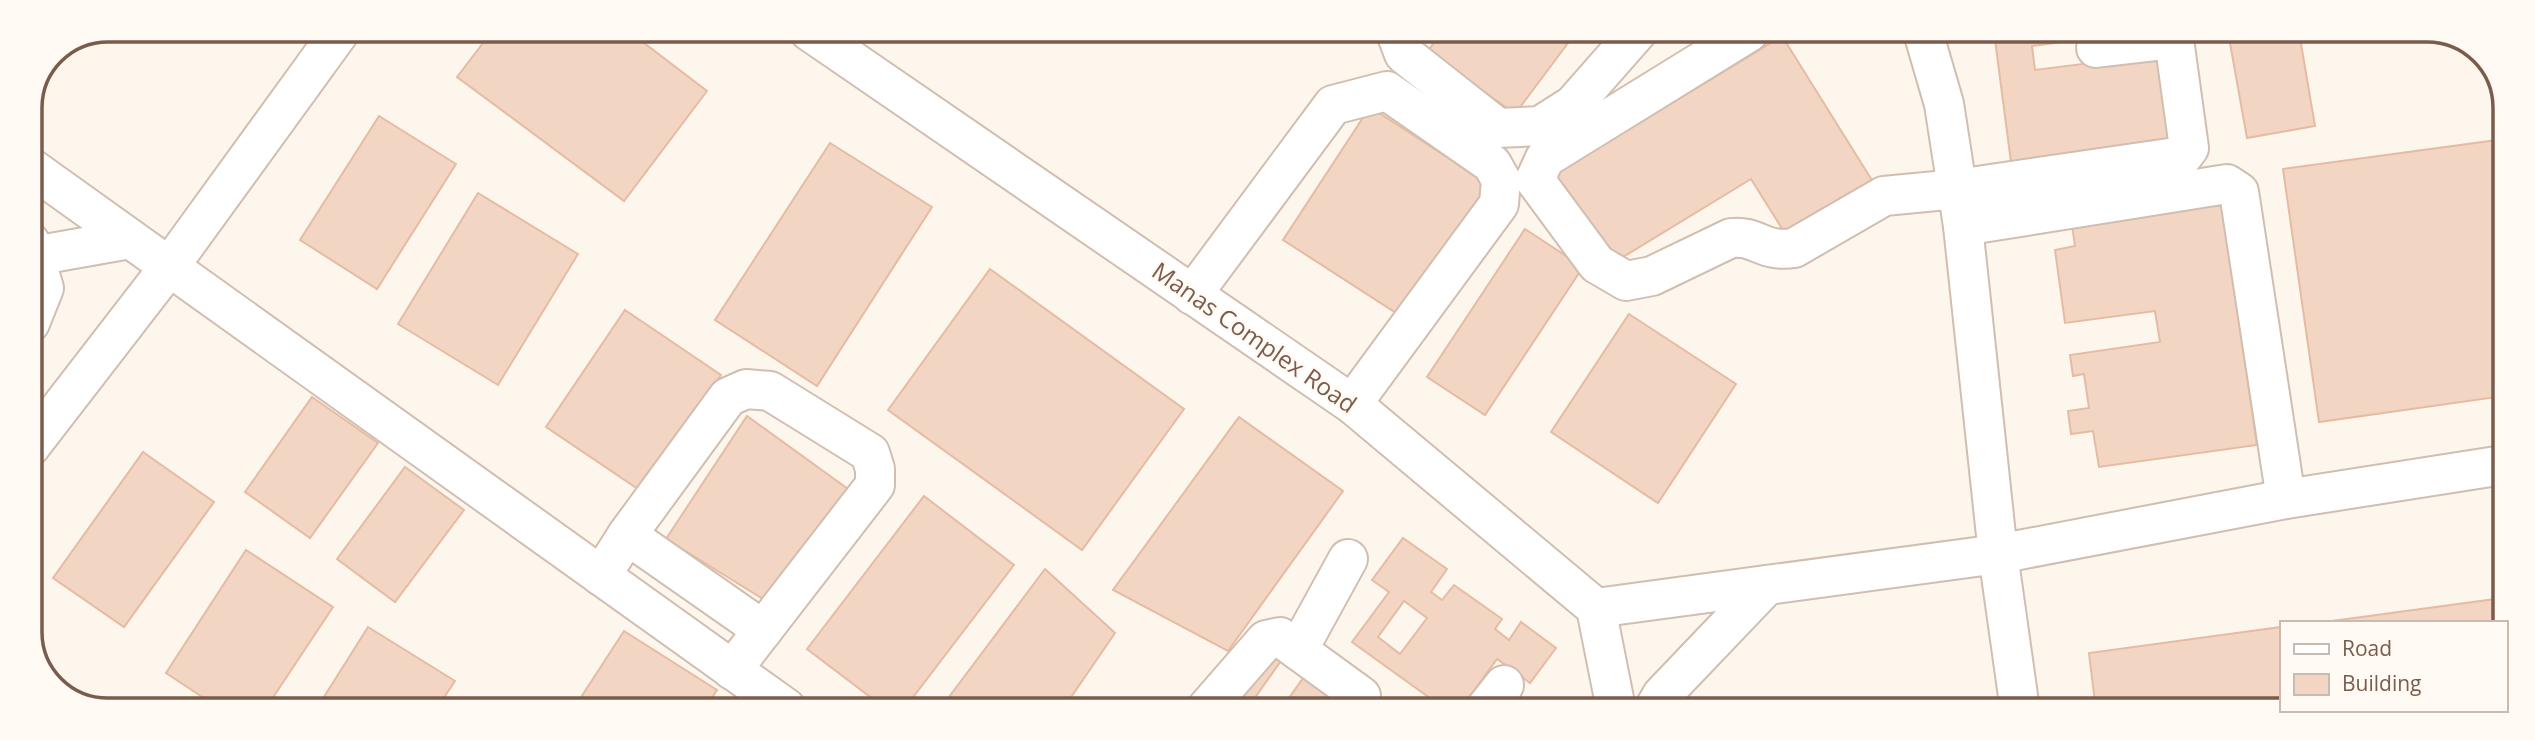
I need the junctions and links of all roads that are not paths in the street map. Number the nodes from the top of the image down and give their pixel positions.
1 (332, 42) edge
2 (826, 42) edge
3 (1399, 42) edge
4 (1629, 42) edge
5 (1733, 42) edge
6 (1926, 42) edge
7 (2134, 42) edge
8 (2174, 42) edge
9 (2096, 48) dead end
10 (42, 176) edge
11 (1957, 189) junction
12 (1963, 226) junction
13 (130, 239) junction
14 (42, 248) edge
15 (169, 267) junction
16 (1192, 295) junction
17 (1352, 404) junction
18 (42, 431) edge
19 (2493, 467) edge
20 (2286, 499) junction
21 (627, 535) junction
22 (1998, 554) junction
23 (1348, 559) dead end
24 (601, 576) junction
25 (1767, 585) junction
26 (1596, 608) junction
27 (763, 630) junction
28 (1298, 650) junction
29 (732, 670) junction
30 (772, 698) edge
31 (1216, 698) edge
32 (1356, 698) edge
33 (1614, 698) edge
34 (1660, 698) edge
35 (2018, 698) edge

1 - 15 street
2 - 16 street, Manas Complex Road
3 - 4 street
5 - 11 street
6 - 11 street
7 - 9 street
8 - 11 street
10 - 13 street
11 - 12 street
12 - 20 street
12 - 22 street
13 - 14 street
13 - 15 street
15 - 18 street
15 - 24 street
16 - 17 street, Manas Complex Road
16 - 17 street
17 - 26 street, Manas Complex Road
19 - 20 street
20 - 22 street
21 - 24 street
21 - 27 street
21 - 27 street
22 - 25 street
22 - 35 street
23 - 28 street
24 - 29 street
25 - 26 street
25 - 34 street
26 - 33 street
27 - 29 street
28 - 31 street
28 - 32 street
29 - 30 street

